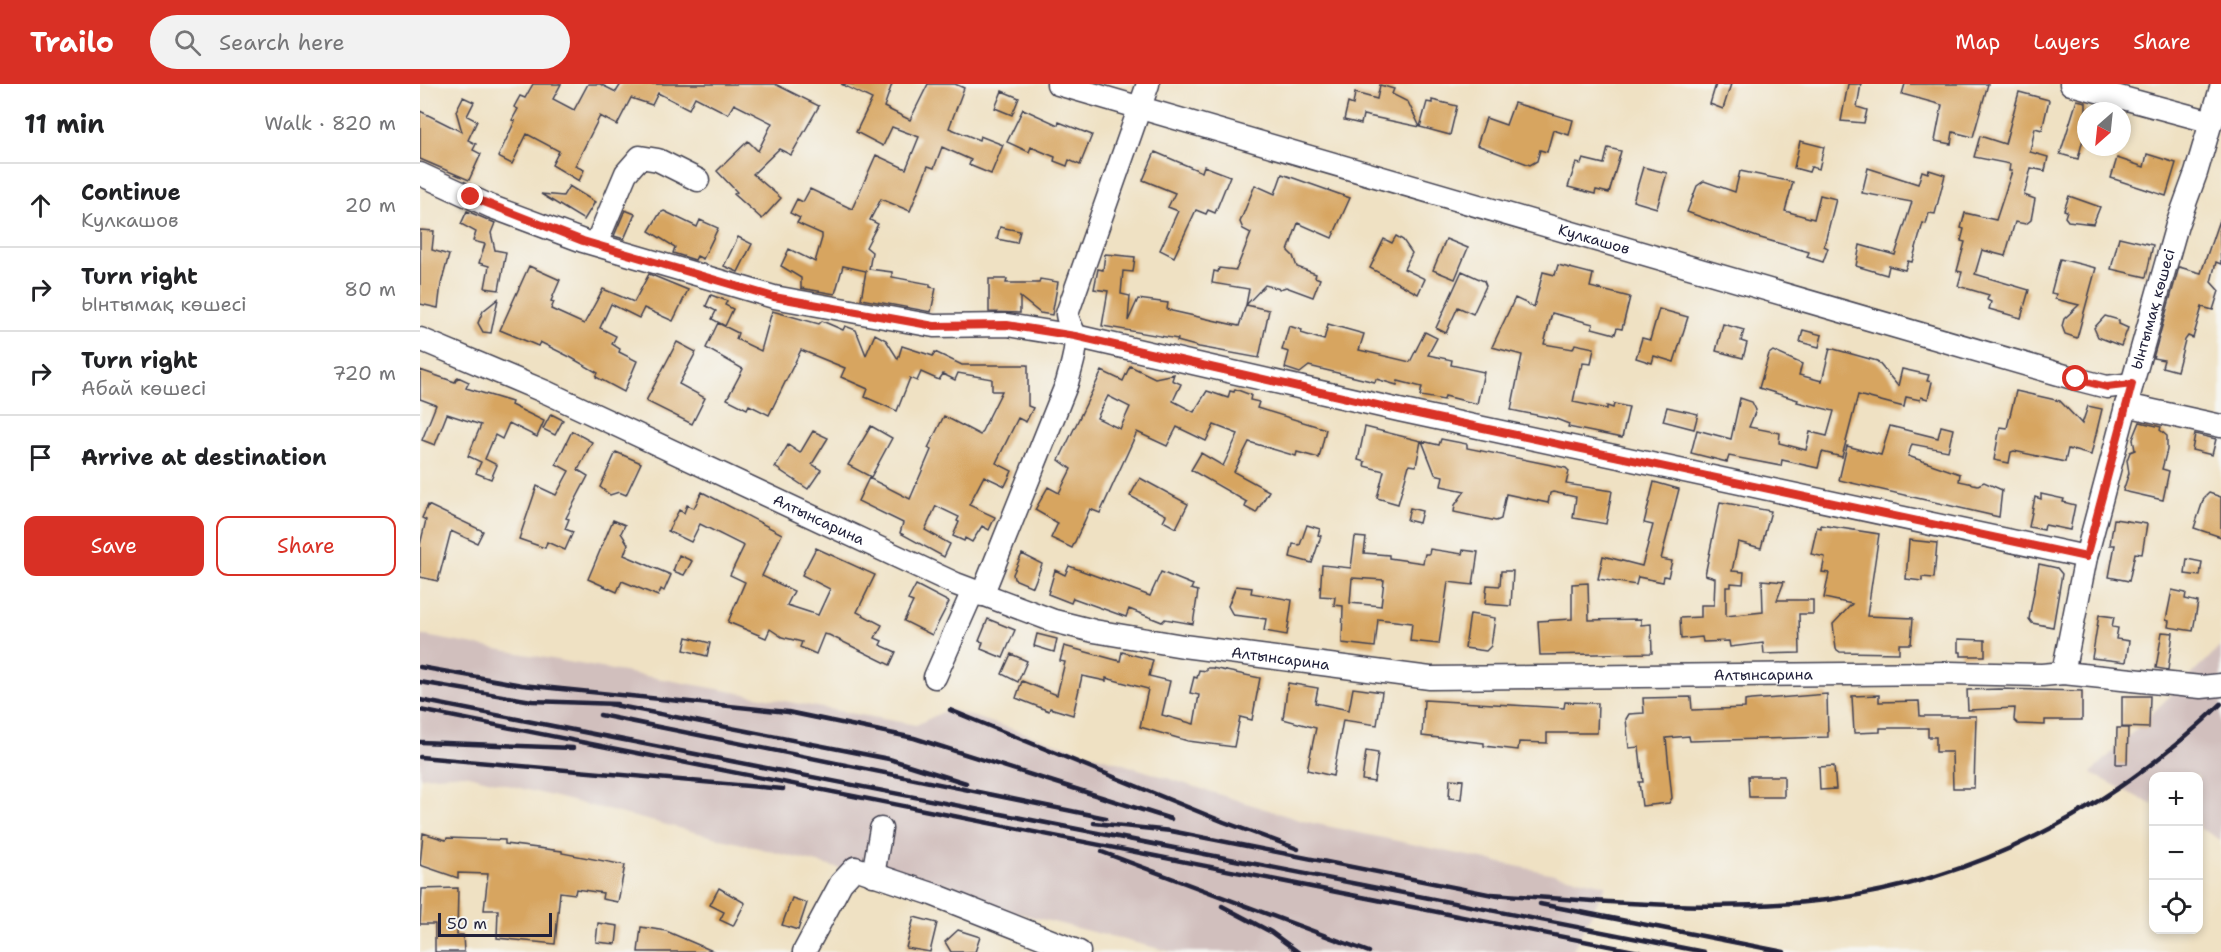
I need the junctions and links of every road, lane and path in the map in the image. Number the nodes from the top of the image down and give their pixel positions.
1 (1058, 84) edge
2 (1148, 84) edge
3 (2071, 84) edge
4 (2221, 88) edge
5 (1138, 107) junction
6 (2212, 122) junction
7 (420, 174) edge
8 (698, 180) dead end
9 (596, 244) junction
10 (1075, 336) junction
11 (420, 339) edge
12 (2129, 395) junction
13 (2221, 426) edge
14 (2086, 557) junction
15 (978, 593) junction
16 (2063, 673) junction
17 (935, 677) dead end
18 (2211, 686) edge
19 (881, 829) dead end
20 (873, 874) junction
21 (804, 952) edge
22 (1079, 952) edge

1 - 5 street, Кулкашов
2 - 5 street
3 - 6 street
4 - 6 street, Ынтымақ көшесі
5 - 10 street
5 - 12 street, Кулкашов
6 - 12 street, Ынтымақ көшесі
7 - 9 street
8 - 9 street
9 - 10 street
10 - 14 street
10 - 15 street
11 - 15 street, Алтынсарина
12 - 13 street, Кулкашов
12 - 14 street, Ынтымақ көшесі
14 - 16 street, Ынтымақ көшесі
15 - 16 street, Алтынсарина
15 - 17 street
16 - 18 street, Алтынсарина
19 - 20 street
20 - 21 street
20 - 22 street

